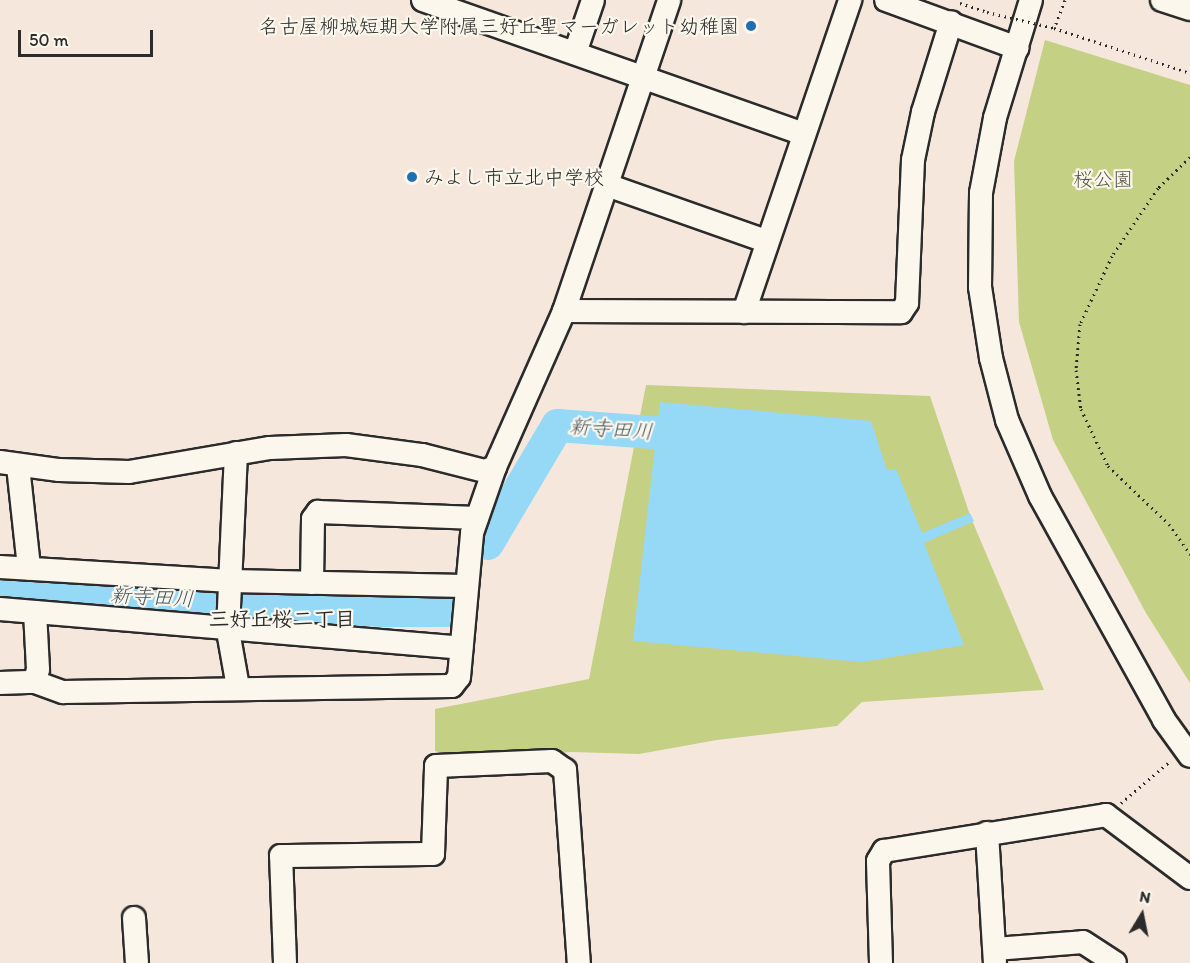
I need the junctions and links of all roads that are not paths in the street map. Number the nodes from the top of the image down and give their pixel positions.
1 (423, 0) edge
2 (593, 0) edge
3 (669, 0) edge
4 (850, 0) edge
5 (886, 0) edge
6 (1031, 0) edge
7 (1162, 0) edge
8 (1190, 9) edge
9 (950, 11) edge
10 (1017, 48) junction
11 (575, 53) junction
12 (642, 78) junction
13 (804, 134) junction
14 (607, 185) junction
15 (766, 241) junction
16 (564, 311) junction
17 (744, 312) junction
18 (236, 453) junction
19 (9, 464) edge
20 (495, 467) junction
21 (477, 518) junction
22 (0, 567) edge
23 (29, 568) junction
24 (231, 581) junction
25 (312, 583) junction
26 (464, 586) junction
27 (0, 609) edge
28 (35, 612) junction
29 (228, 631) junction
30 (461, 648) junction
31 (35, 682) junction
32 (0, 683) edge
33 (238, 687) junction
34 (1190, 756) edge
35 (987, 833) junction
36 (1190, 878) edge
37 (134, 918) dead end
38 (995, 956) edge
39 (136, 963) edge
40 (285, 963) edge
41 (579, 963) edge
42 (881, 963) edge
43 (1115, 963) edge

1 - 11 street
2 - 11 street
3 - 12 street
4 - 13 street
5 - 9 street
6 - 10 street
7 - 8 street
9 - 10 street
9 - 17 street
10 - 34 street
11 - 12 street
12 - 13 street
12 - 14 street
13 - 15 street
14 - 15 street
14 - 16 street
15 - 17 street
16 - 17 street
16 - 20 street
18 - 19 street
18 - 20 street
18 - 24 street
19 - 23 street
20 - 21 street
21 - 25 street
21 - 26 street
22 - 23 street
23 - 24 street
24 - 25 street
24 - 29 street
25 - 26 street
26 - 30 street
27 - 28 street
28 - 29 street
28 - 31 street
29 - 30 street
29 - 33 street
30 - 33 street
31 - 32 street
31 - 33 street
35 - 36 street
35 - 38 street
35 - 42 street
37 - 39 street
38 - 43 street
40 - 41 street

